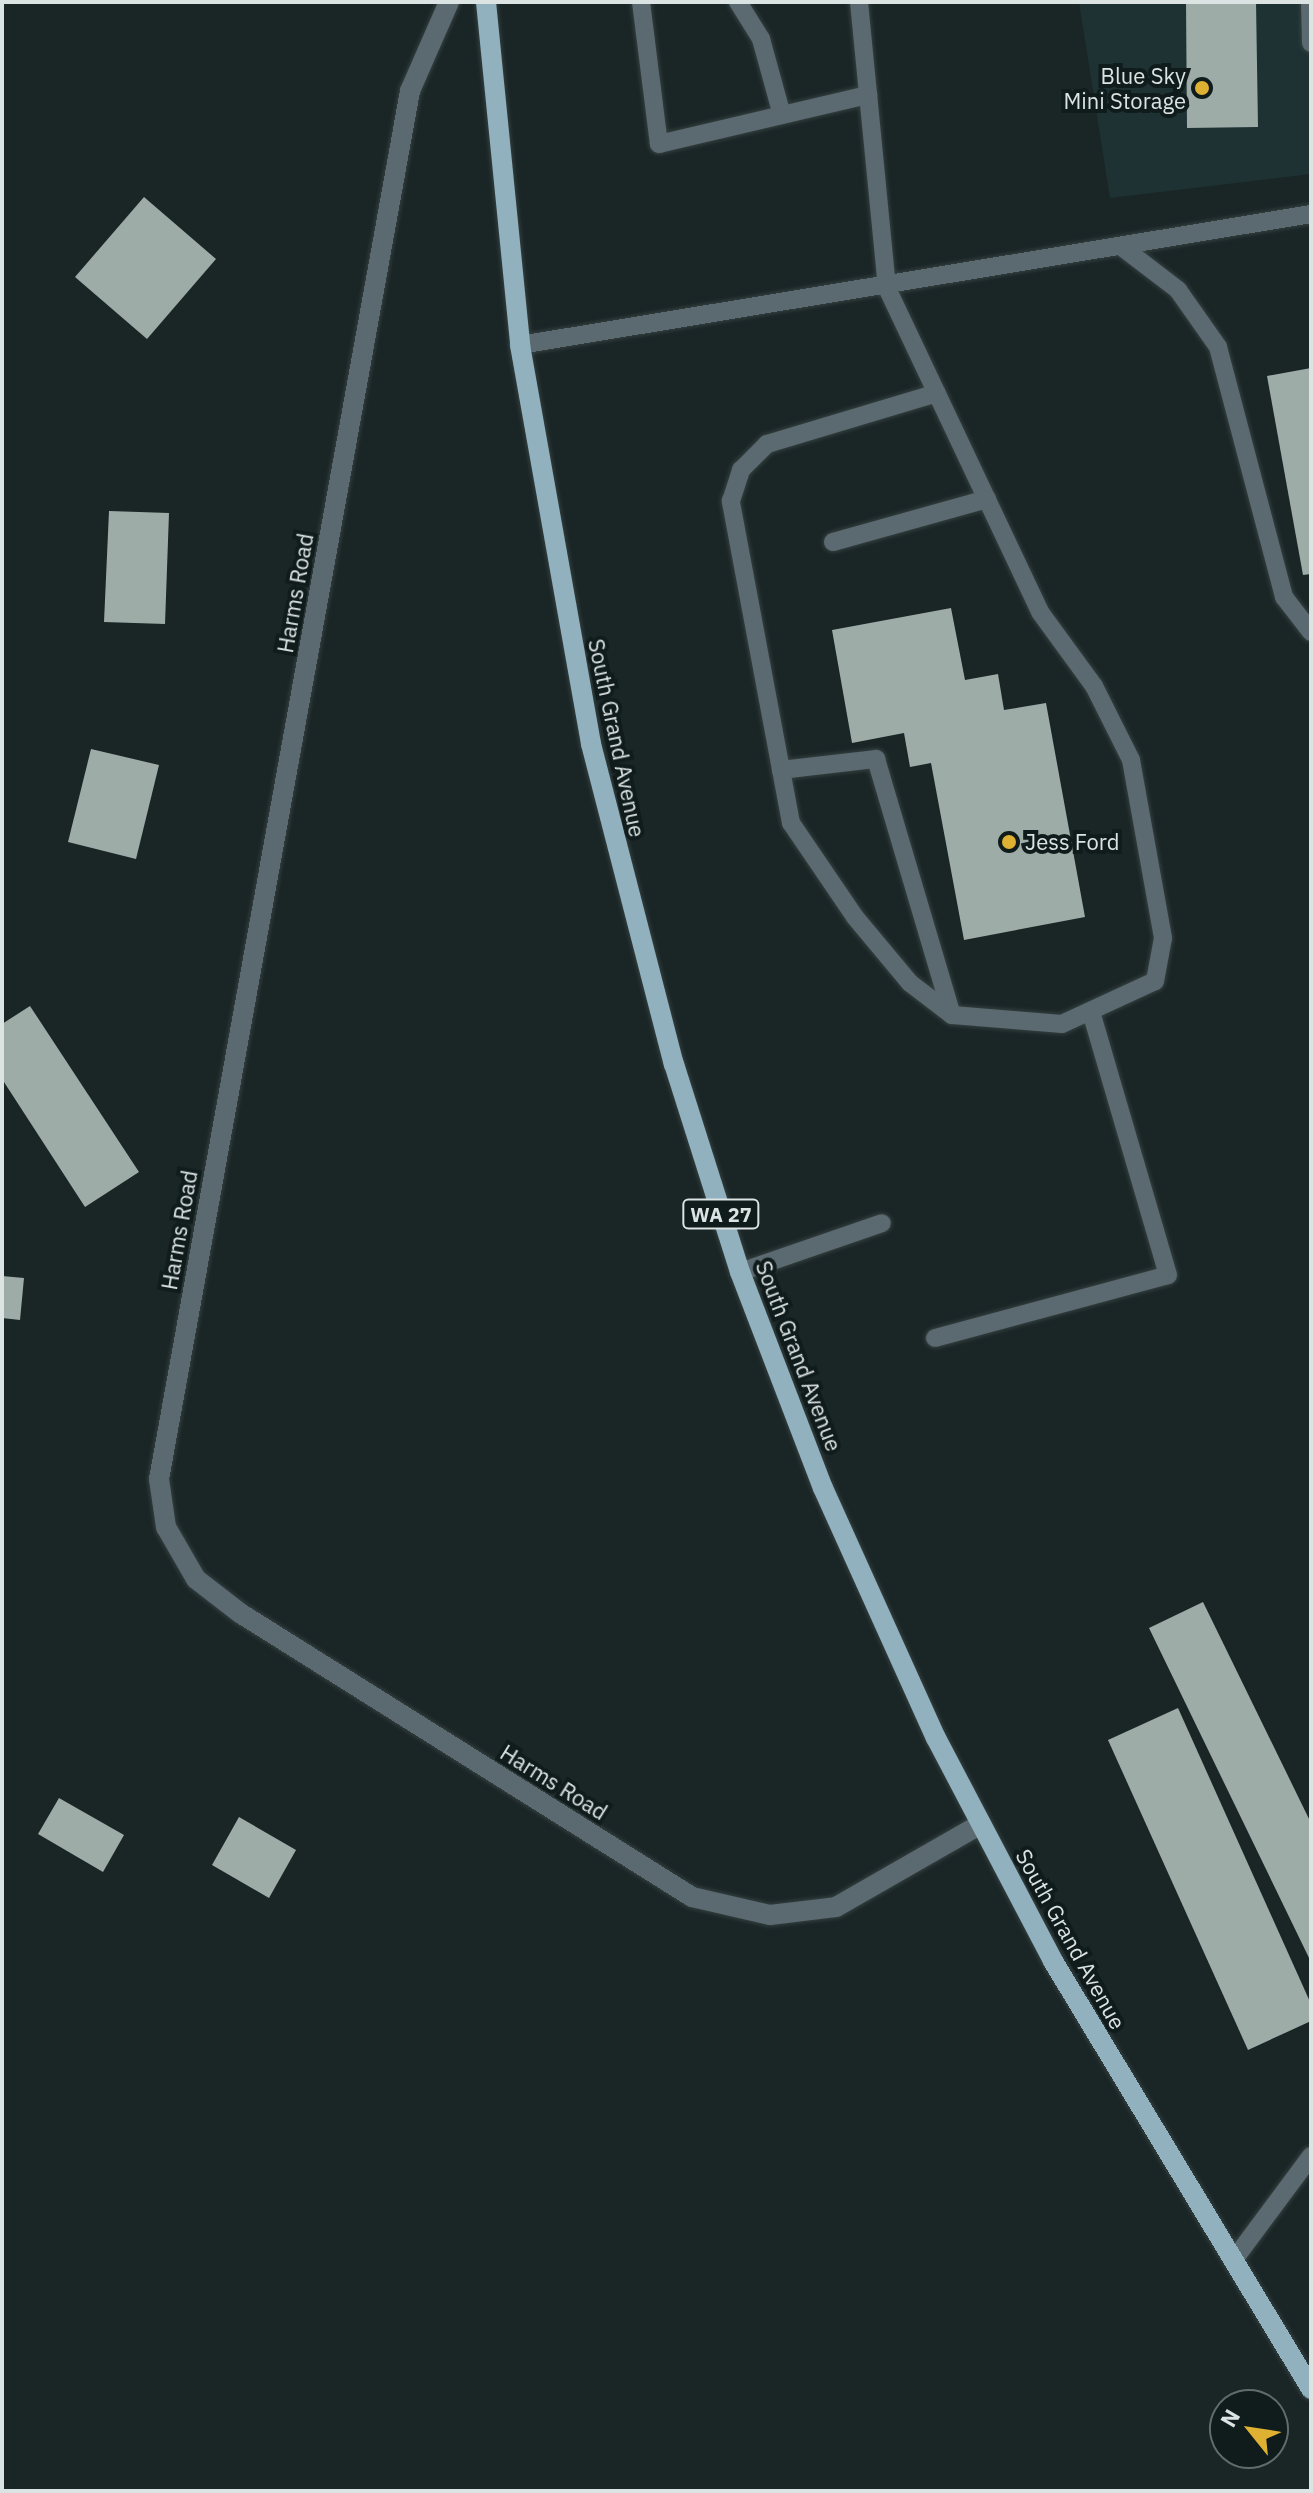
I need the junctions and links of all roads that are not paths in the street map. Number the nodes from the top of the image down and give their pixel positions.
1 (449, 2) edge
2 (486, 2) edge
3 (641, 2) edge
4 (738, 2) edge
5 (859, 2) edge
6 (1310, 2) edge
7 (1311, 43) edge
8 (868, 95) junction
9 (782, 115) junction
10 (1311, 214) edge
11 (1122, 247) junction
12 (887, 288) junction
13 (520, 345) junction
14 (937, 393) junction
15 (987, 499) junction
16 (833, 542) dead end
17 (1311, 632) edge
18 (781, 770) junction
19 (1091, 1012) junction
20 (952, 1015) junction
21 (882, 1223) dead end
22 (740, 1272) junction
23 (935, 1338) dead end
24 (981, 1824) junction
25 (1311, 2156) edge
26 (1233, 2261) junction
27 (1311, 2389) edge

1 - 24 street, Harms Road
2 - 13 main road, South Grand Avenue / WA 27
3 - 9 lane
4 - 9 lane
5 - 8 lane
6 - 7 lane
8 - 9 lane
8 - 12 lane
10 - 11 lane
11 - 12 lane
11 - 17 lane
12 - 13 lane
12 - 14 lane
13 - 22 main road, South Grand Avenue / WA 27
14 - 15 lane
14 - 18 lane
15 - 16 lane
15 - 19 lane
18 - 20 lane
18 - 20 lane
19 - 20 lane
19 - 23 lane
21 - 22 lane
22 - 24 main road, South Grand Avenue / WA 27
24 - 26 main road, South Grand Avenue / WA 27
25 - 26 lane
26 - 27 main road, South Grand Avenue / WA 27

